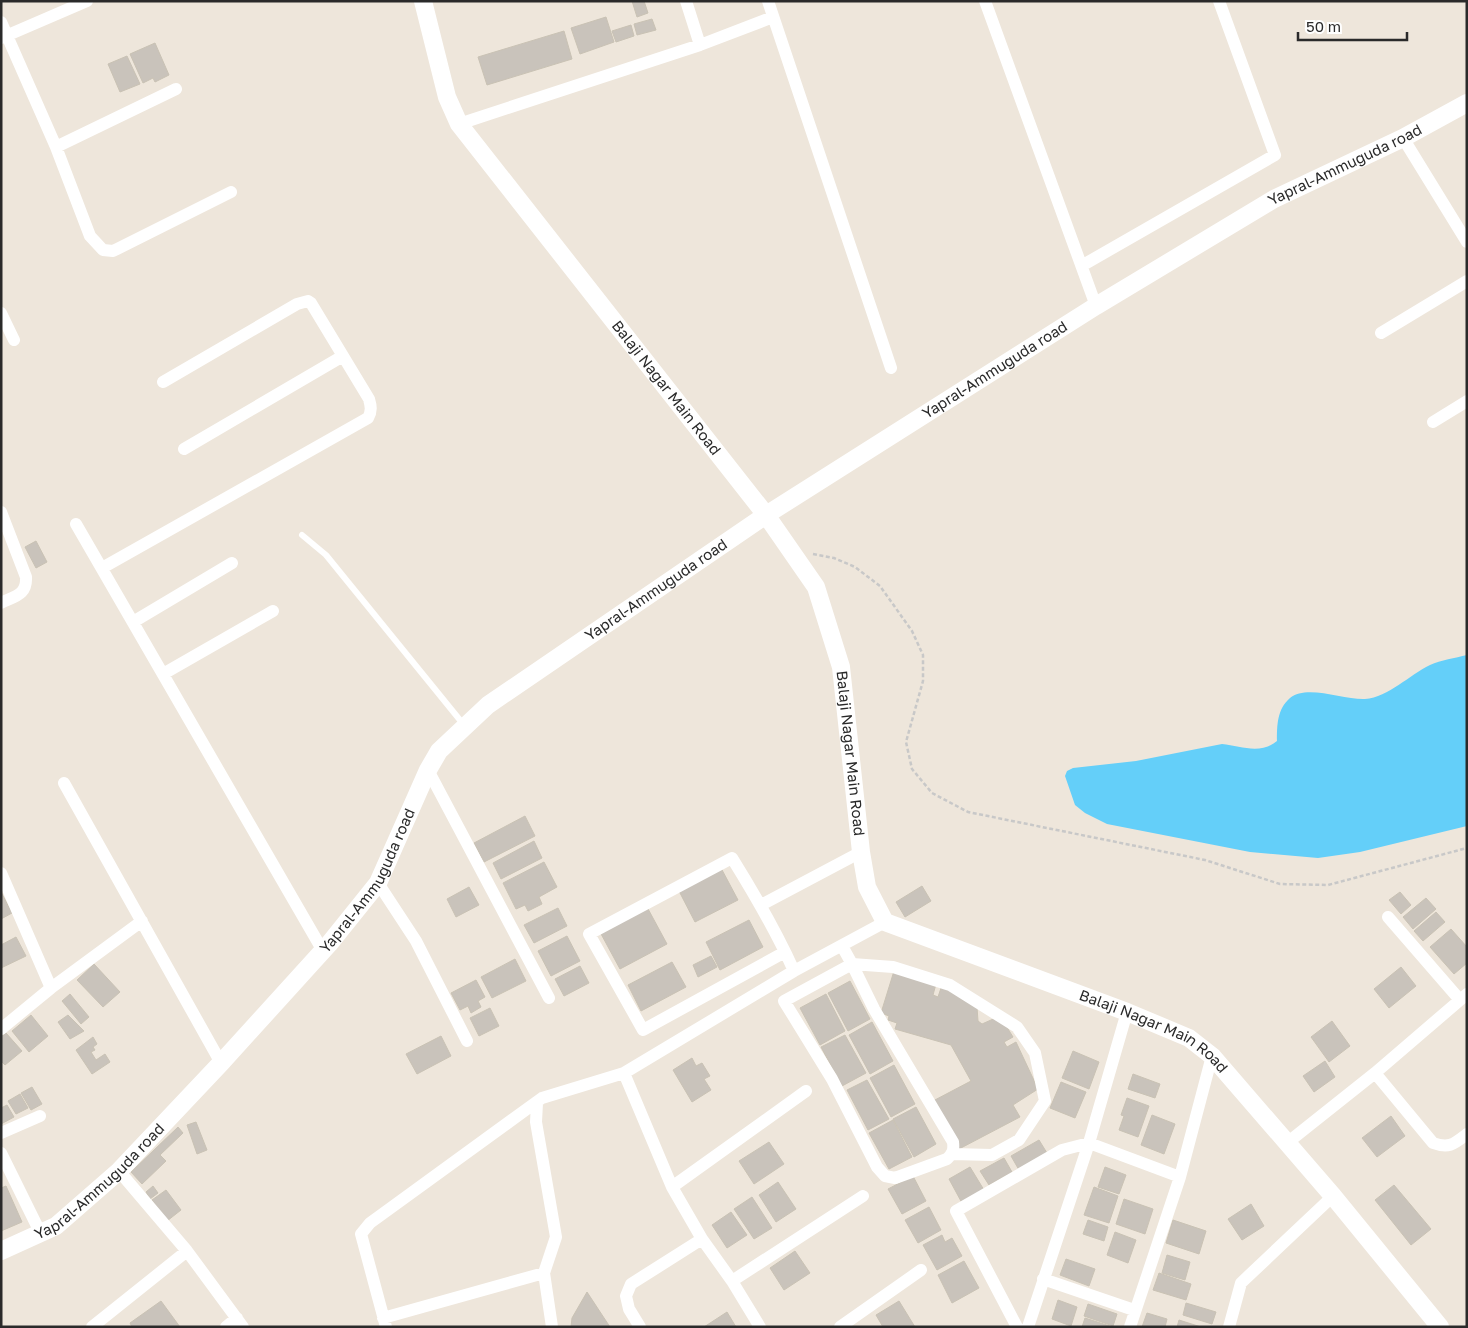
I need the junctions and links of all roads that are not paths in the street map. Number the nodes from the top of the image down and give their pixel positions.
1 (87, 1) edge
2 (423, 1) edge
3 (686, 1) edge
4 (768, 1) edge
5 (985, 1) edge
6 (1219, 1) edge
7 (773, 17) junction
8 (1, 22) edge
9 (5, 37) edge
10 (700, 45) junction
11 (176, 89) dead end
12 (1467, 103) edge
13 (459, 124) junction
14 (1403, 138) junction
15 (56, 147) junction
16 (231, 192) dead end
17 (1467, 242) edge
18 (1083, 265) dead end
19 (1467, 281) edge
20 (1096, 306) junction
21 (1, 313) edge
22 (1381, 332) dead end
23 (14, 340) dead end
24 (343, 356) junction
25 (891, 368) dead end
26 (163, 382) dead end
27 (1467, 401) edge
28 (1433, 422) dead end
29 (184, 449) dead end
30 (1, 512) edge
31 (766, 515) junction
32 (76, 524) dead end
33 (302, 535) dead end
34 (232, 563) dead end
35 (102, 568) junction
36 (1, 603) edge
37 (273, 611) dead end
38 (133, 622) junction
39 (163, 674) junction
40 (465, 726) junction
41 (428, 770) junction
42 (64, 783) dead end
43 (862, 852) junction
44 (1, 873) edge
45 (378, 883) junction
46 (761, 904) junction
47 (1388, 917) dead end
48 (142, 921) junction
49 (885, 922) junction
50 (842, 946) junction
51 (323, 951) junction
52 (785, 952) junction
53 (852, 964) junction
54 (794, 971) junction
55 (51, 988) junction
56 (1464, 997) edge
57 (549, 998) dead end
58 (1126, 1012) junction
59 (2, 1027) edge
60 (467, 1041) dead end
61 (1212, 1056) junction
62 (221, 1063) junction
63 (624, 1073) junction
64 (1375, 1073) junction
65 (806, 1091) dead end
66 (537, 1102) junction
67 (40, 1116) dead end
68 (1, 1134) edge
69 (1467, 1134) edge
70 (1089, 1142) junction
71 (1287, 1143) junction
72 (1, 1153) edge
73 (952, 1154) junction
74 (119, 1171) junction
75 (1180, 1177) junction
76 (672, 1187) junction
77 (863, 1196) dead end
78 (1334, 1196) junction
79 (41, 1234) junction
80 (702, 1239) junction
81 (1, 1250) edge
82 (187, 1251) junction
83 (921, 1270) dead end
84 (544, 1273) junction
85 (1043, 1279) junction
86 (732, 1281) junction
87 (1134, 1310) junction
88 (240, 1323) edge
89 (384, 1323) edge
90 (92, 1327) edge
91 (226, 1327) edge
92 (552, 1327) edge
93 (640, 1327) edge
94 (760, 1327) edge
95 (840, 1327) edge
96 (1017, 1327) edge
97 (1028, 1327) edge
98 (1130, 1327) edge
99 (1229, 1327) edge
100 (1440, 1327) edge

1 - 9 street
2 - 13 main road, Balaji Nagar Main Road
3 - 10 street
4 - 7 street
5 - 20 street
6 - 18 street
7 - 10 street
7 - 25 street
8 - 9 street
9 - 15 street
10 - 13 street
11 - 15 street
12 - 14 main road, Yapral-Ammuguda road
13 - 31 main road, Balaji Nagar Main Road
14 - 17 street
14 - 20 main road, Yapral-Ammuguda road
15 - 16 street
19 - 22 street
20 - 31 main road, Yapral-Ammuguda road
21 - 23 street
24 - 26 street
24 - 29 street
24 - 35 street
27 - 28 street
30 - 36 street
31 - 40 main road, Yapral-Ammuguda road
31 - 43 main road, Balaji Nagar Main Road
32 - 35 street
33 - 40 lane
34 - 38 street
35 - 38 street
37 - 39 street
38 - 39 street
39 - 51 street
40 - 41 main road, Yapral-Ammuguda road
41 - 45 main road, Yapral-Ammuguda road
41 - 57 street
42 - 48 street
43 - 46 street
43 - 49 main road, Balaji Nagar Main Road
44 - 55 street
45 - 51 main road, Yapral-Ammuguda road
45 - 60 street
46 - 52 street
46 - 52 street
47 - 56 street
48 - 55 street
48 - 62 street
49 - 50 street
49 - 58 main road, Balaji Nagar Main Road
50 - 53 street
50 - 54 street
51 - 62 main road, Yapral-Ammuguda road
52 - 54 street
53 - 73 street
53 - 73 street
53 - 73 street
54 - 63 street
55 - 59 street
56 - 64 street
58 - 61 main road, Balaji Nagar Main Road
58 - 70 street
61 - 71 main road, Balaji Nagar Main Road
61 - 75 street
62 - 74 main road, Yapral-Ammuguda road
63 - 66 street
63 - 76 street
64 - 69 street
64 - 71 street
65 - 76 street
66 - 84 street
66 - 89 street
67 - 68 street
70 - 75 street
70 - 85 street
70 - 96 street
71 - 78 main road, Balaji Nagar Main Road
72 - 79 street
74 - 79 main road, Yapral-Ammuguda road
74 - 82 street
75 - 87 street
76 - 80 street
77 - 86 street
78 - 99 street
78 - 100 main road, Balaji Nagar Main Road
79 - 81 main road, Yapral-Ammuguda road
80 - 86 street
80 - 93 street
82 - 88 street
82 - 90 street
83 - 95 street
84 - 89 street
84 - 92 street
85 - 87 street
85 - 97 street
86 - 94 street
87 - 98 street
88 - 91 street

